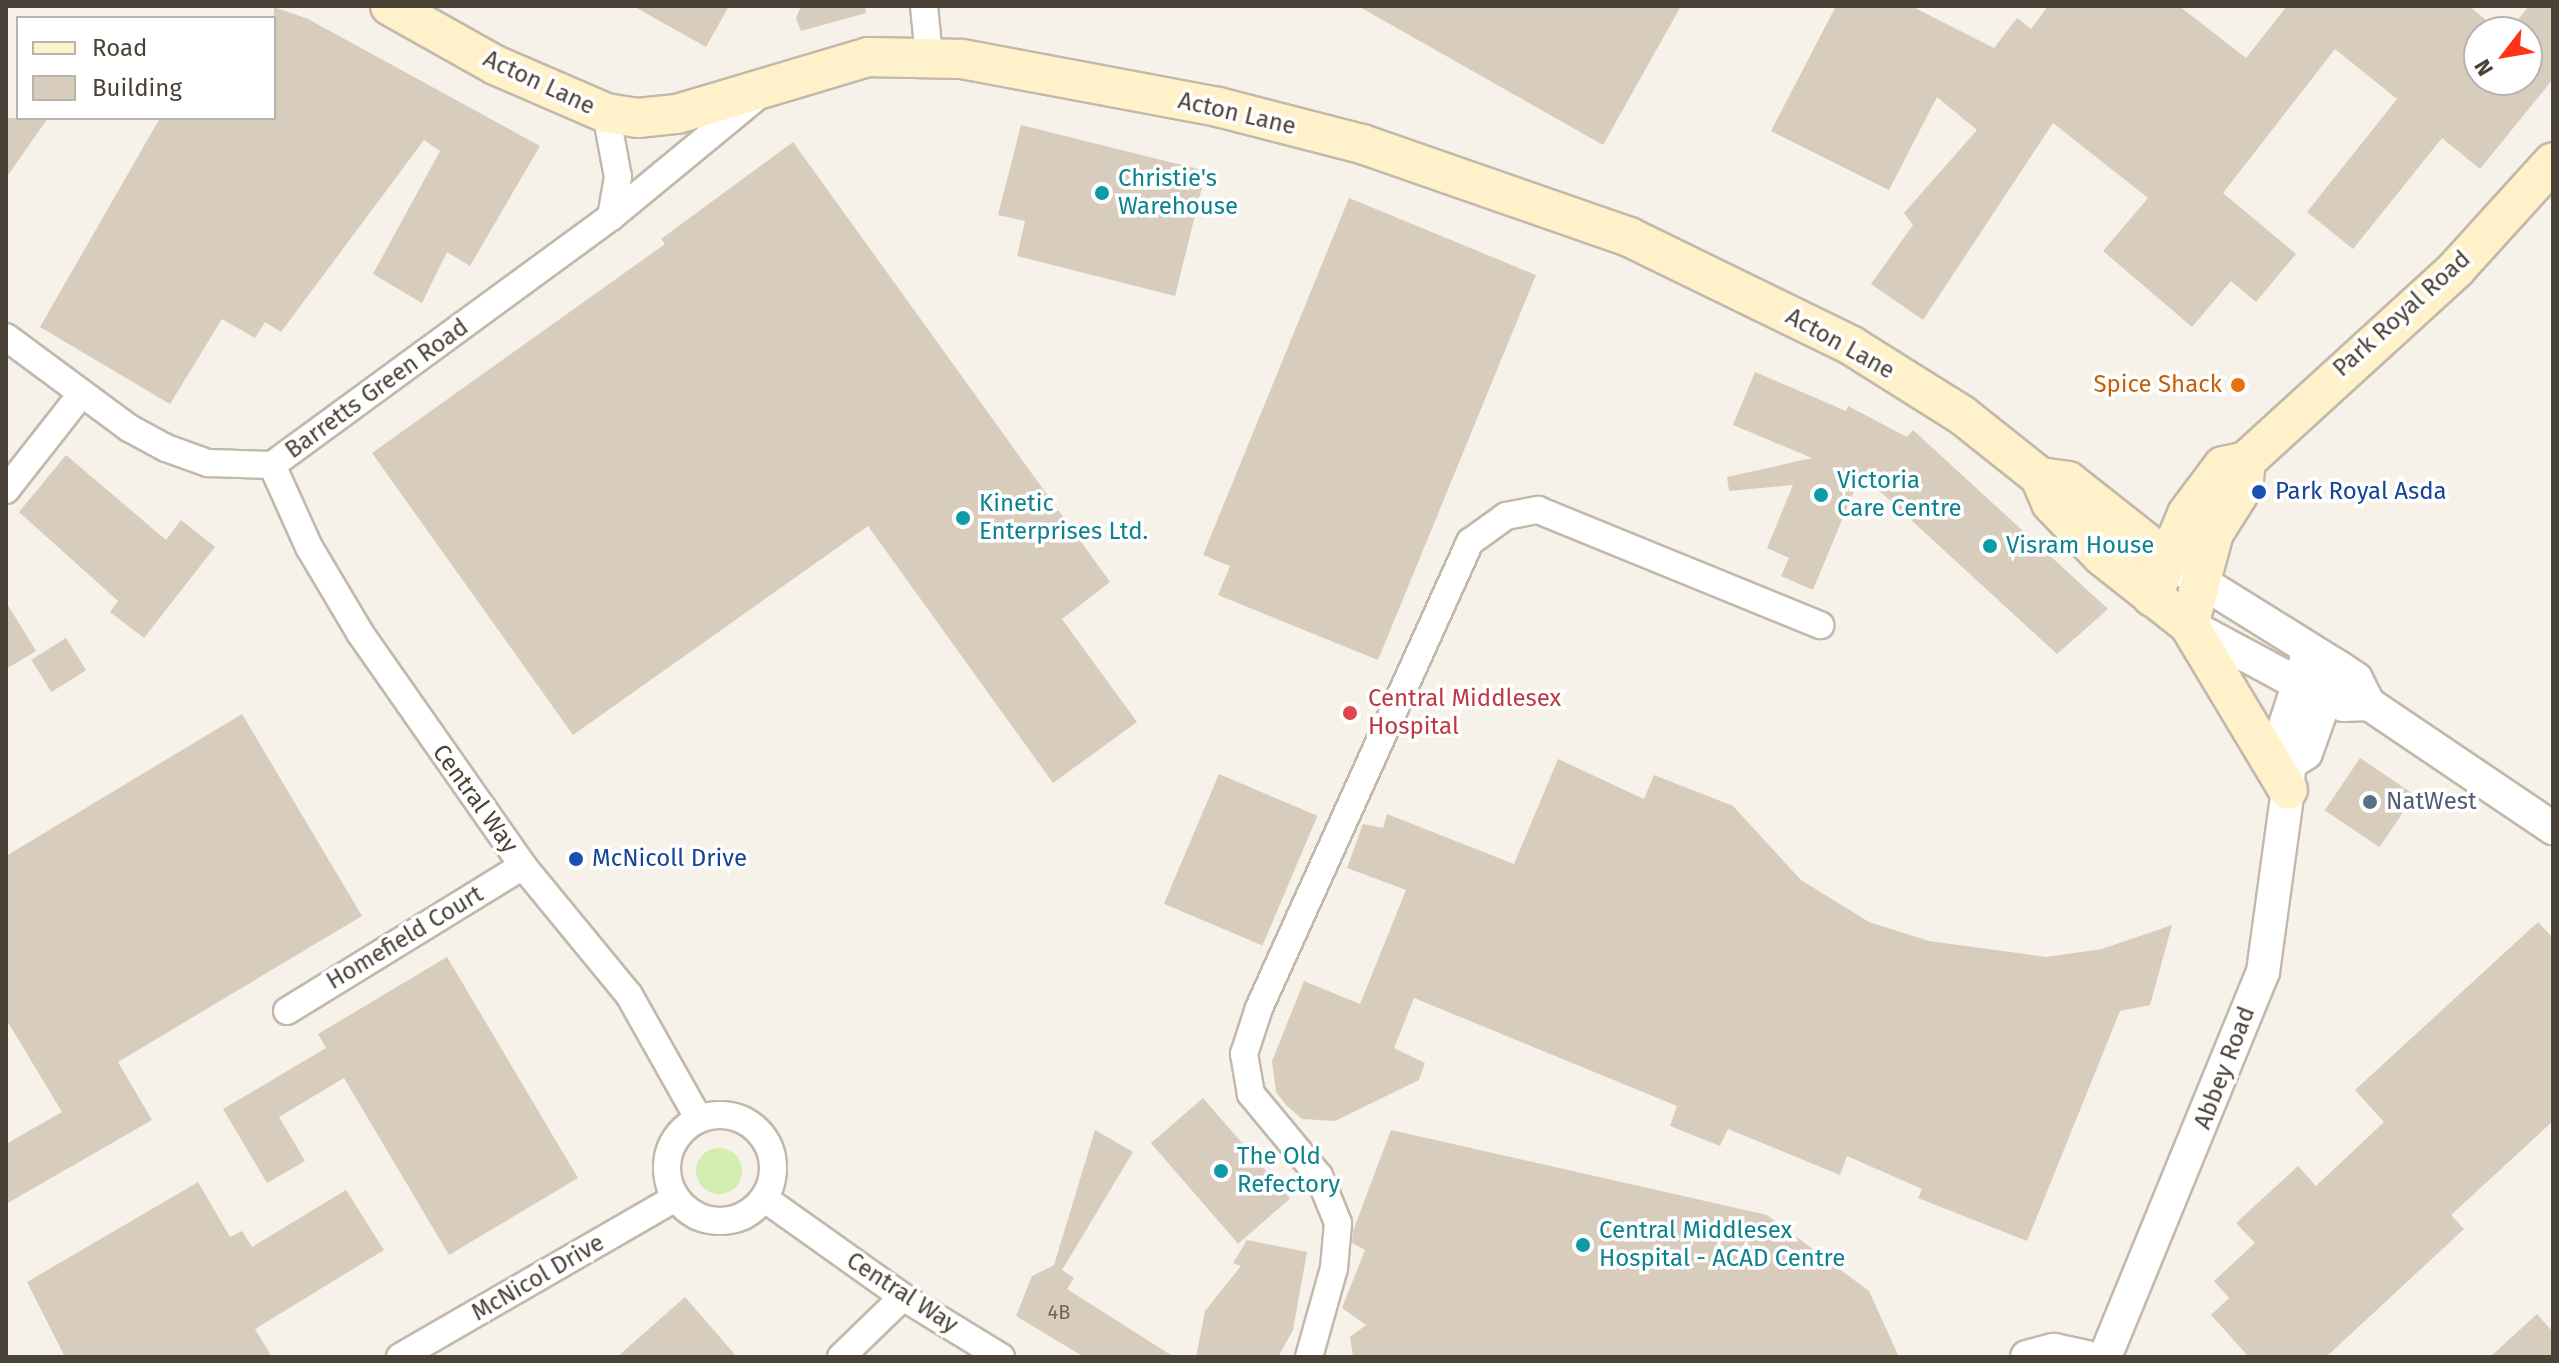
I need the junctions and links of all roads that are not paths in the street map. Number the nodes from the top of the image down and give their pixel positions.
1 (390, 6) edge
2 (924, 6) edge
3 (929, 56) junction
4 (770, 86) junction
5 (606, 113) junction
6 (2553, 162) edge
7 (611, 217) junction
8 (6, 337) edge
9 (82, 393) junction
10 (2246, 461) junction
11 (272, 465) junction
12 (2040, 477) junction
13 (6, 490) edge
14 (2168, 560) junction
15 (2200, 582) junction
16 (2152, 597) junction
17 (1820, 625) dead end
18 (2189, 625) junction
19 (2309, 651) junction
20 (2337, 666) junction
21 (2297, 682) junction
22 (2325, 698) junction
23 (2369, 704) junction
24 (2288, 777) junction
25 (2553, 828) edge
26 (523, 866) junction
27 (287, 1011) dead end
28 (699, 1119) junction
29 (675, 1198) junction
30 (765, 1199) junction
31 (903, 1297) junction
32 (400, 1357) edge
33 (841, 1357) edge
34 (1001, 1357) edge
35 (1309, 1357) edge
36 (2027, 1357) edge
37 (2087, 1357) edge
38 (2105, 1357) edge

1 - 5 main road, Acton Lane
2 - 3 street
3 - 4 main road, Acton Lane
3 - 12 main road, Acton Lane
4 - 5 main road, Acton Lane
4 - 7 street, Barretts Green Road
5 - 7 street
6 - 10 main road, Park Royal Road
7 - 11 street, Barretts Green Road
8 - 9 street, Barretts Green Road
9 - 11 street, Barretts Green Road
9 - 13 street
10 - 14 main road, Park Royal Road
10 - 15 main road
11 - 26 street, Central Way
12 - 14 main road, Acton Lane
12 - 16 main road, Acton Lane
14 - 15 street, Acton Lane
14 - 16 main road, Park Royal Road
15 - 18 main road
15 - 19 street, Acton Lane
16 - 18 main road, Acton Lane
17 - 35 street
18 - 21 street
18 - 24 main road
19 - 20 street, Acton Lane
19 - 21 street, Abbey Road
20 - 22 street
20 - 23 street, Acton Lane
21 - 22 street
21 - 24 street, Abbey Road
22 - 23 street
22 - 24 street
23 - 25 street
24 - 38 street, Abbey Road
26 - 27 street, Homefield Court
26 - 28 street, Central Way
28 - 29 street
28 - 30 street
29 - 30 street
29 - 32 street, McNicol Drive
30 - 31 street, Central Way
31 - 33 street
31 - 34 street, Central Way
36 - 37 street

